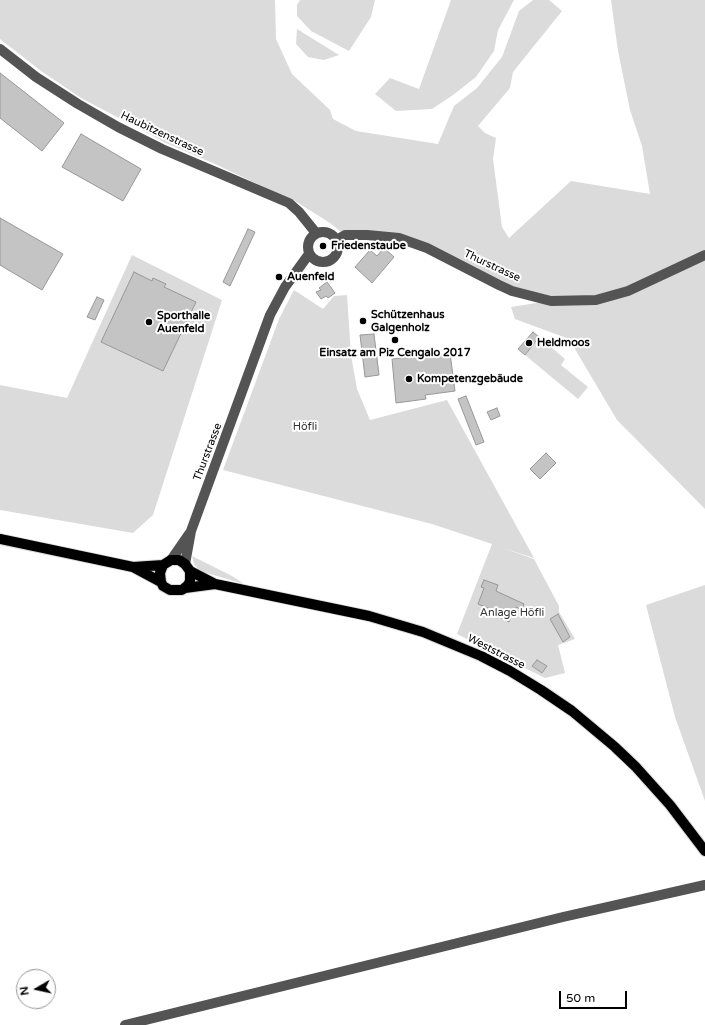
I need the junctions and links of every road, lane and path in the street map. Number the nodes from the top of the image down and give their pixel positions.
1 (0, 49) edge
2 (316, 233) junction
3 (336, 240) junction
4 (309, 254) junction
5 (705, 255) edge
6 (191, 531) junction
7 (0, 539) edge
8 (167, 562) junction
9 (133, 567) junction
10 (188, 568) junction
11 (161, 582) junction
12 (215, 584) junction
13 (185, 588) junction
14 (705, 851) edge
15 (705, 885) edge
16 (125, 1025) edge

1 - 2 street, Haubitzenstrasse
2 - 3 street
2 - 4 street, Thurstrasse
3 - 4 street
3 - 5 street, Thurstrasse
4 - 6 street, Thurstrasse
6 - 8 street, Thurstrasse
6 - 10 street, Thurstrasse
7 - 9 main road
8 - 9 main road, Weststrasse
8 - 10 main road, Weststrasse
8 - 11 main road
9 - 11 main road
10 - 12 main road, Weststrasse
10 - 13 main road
11 - 13 main road
12 - 13 main road, Weststrasse
12 - 14 main road, Weststrasse
15 - 16 street

